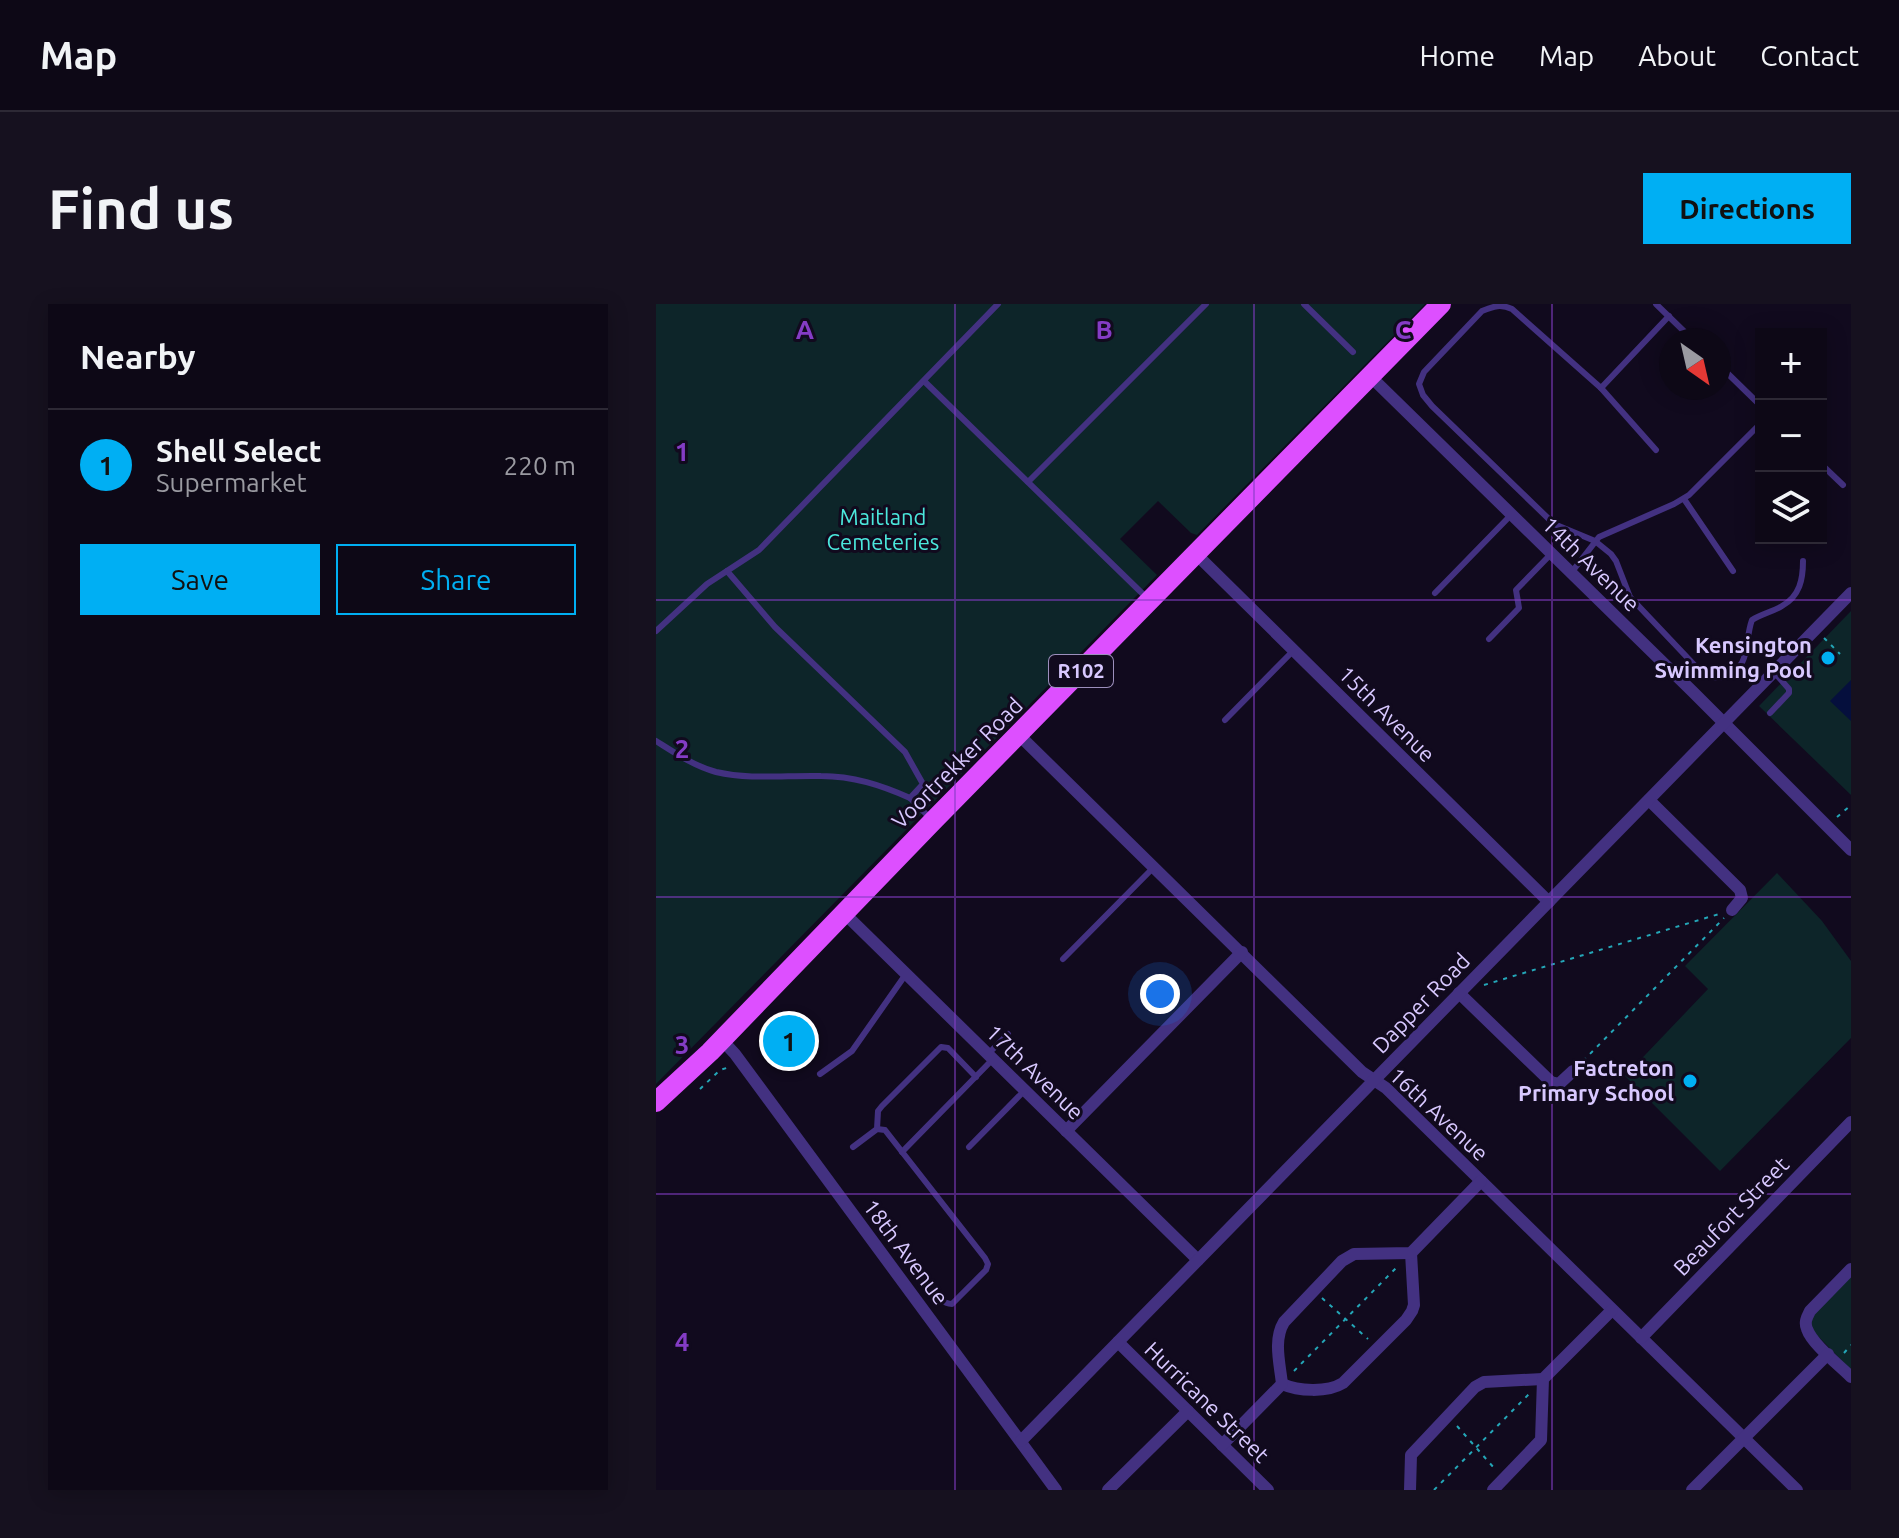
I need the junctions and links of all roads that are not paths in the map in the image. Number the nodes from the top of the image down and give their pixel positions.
1 (998, 304) edge
2 (1206, 304) edge
3 (1304, 304) edge
4 (1441, 304) edge
5 (1656, 304) edge
6 (1669, 316) junction
7 (1681, 328) edge
8 (1353, 352) dead end
9 (1370, 376) junction
10 (1731, 377) edge
11 (924, 381) junction
12 (1601, 388) junction
13 (1755, 400) edge
14 (1755, 429) edge
15 (1656, 450) dead end
16 (1827, 470) edge
17 (1028, 482) junction
18 (1843, 485) dead end
19 (1684, 499) junction
20 (1511, 515) junction
21 (1595, 541) junction
22 (1196, 554) junction
23 (1551, 554) junction
24 (1803, 561) dead end
25 (727, 571) junction
26 (1733, 571) dead end
27 (1571, 573) junction
28 (1435, 593) dead end
29 (1851, 593) edge
30 (1150, 601) junction
31 (656, 631) edge
32 (1489, 639) dead end
33 (1294, 650) junction
34 (1774, 672) junction
35 (1770, 713) dead end
36 (1225, 720) dead end
37 (1724, 723) junction
38 (1019, 735) junction
39 (656, 741) edge
40 (910, 798) junction
41 (1649, 800) junction
42 (933, 821) junction
43 (1851, 850) edge
44 (1154, 867) junction
45 (1549, 902) junction
46 (1732, 910) road end
47 (844, 913) junction
48 (1242, 952) junction
49 (1063, 959) dead end
50 (906, 974) junction
51 (1459, 993) junction
52 (1008, 1034) dead end
53 (716, 1046) junction
54 (991, 1057) junction
55 (1573, 1071) road end
56 (820, 1074) dead end
57 (976, 1077) junction
58 (1374, 1080) junction
59 (1025, 1090) junction
60 (656, 1102) edge
61 (656, 1117) edge
62 (1851, 1122) edge
63 (877, 1129) junction
64 (1066, 1131) junction
65 (853, 1147) dead end
66 (969, 1147) dead end
67 (902, 1152) junction
68 (1481, 1181) junction
69 (1411, 1253) junction
70 (1198, 1260) junction
71 (1851, 1269) edge
72 (931, 1284) dead end
73 (1612, 1310) junction
74 (1641, 1338) junction
75 (1118, 1342) junction
76 (1828, 1354) junction
77 (1851, 1377) edge
78 (1543, 1379) junction
79 (1282, 1384) junction
80 (1188, 1411) junction
81 (1743, 1438) junction
82 (1021, 1441) junction
83 (1222, 1445) junction
84 (1056, 1490) edge
85 (1108, 1490) edge
86 (1268, 1490) edge
87 (1410, 1490) edge
88 (1493, 1490) edge
89 (1692, 1490) edge
90 (1797, 1490) edge

1 - 11 lane
2 - 17 lane
3 - 8 lane
4 - 9 main road, Voortrekker Road / R102
5 - 6 lane
6 - 7 lane
6 - 12 lane
9 - 20 street, 14th Avenue
9 - 22 main road, Voortrekker Road / R102
10 - 13 lane
11 - 17 lane
11 - 25 lane
12 - 15 lane
12 - 21 lane
14 - 19 lane
16 - 18 lane
17 - 30 lane
19 - 21 lane
19 - 26 lane
20 - 23 street, 14th Avenue
20 - 28 lane
21 - 24 lane
21 - 27 lane
22 - 30 main road, Voortrekker Road / R102
22 - 33 street, 15th Avenue
23 - 27 street, 14th Avenue
23 - 32 lane
25 - 31 lane
25 - 40 lane
27 - 37 street, 14th Avenue
29 - 34 street, Dapper Road
30 - 38 main road, Voortrekker Road / R102
33 - 36 lane
33 - 45 street, 15th Avenue
34 - 35 lane
34 - 37 street, Dapper Road
37 - 41 street, Dapper Road
37 - 43 street, 14th Avenue
38 - 42 main road, Voortrekker Road / R102
38 - 44 street, 16th Avenue
39 - 40 lane
40 - 42 lane
41 - 45 street, Dapper Road
41 - 46 street
42 - 47 main road, Voortrekker Road / R102
44 - 48 street, 16th Avenue
44 - 49 lane
45 - 51 street, Dapper Road
47 - 50 street, 17th Avenue
47 - 53 main road, Voortrekker Road / R102
48 - 58 street, 16th Avenue
48 - 64 street
50 - 54 street, 17th Avenue
50 - 56 lane
51 - 55 street
51 - 58 street, Dapper Road
52 - 54 lane
53 - 60 main road, Voortrekker Road / R102
53 - 61 main road, Voortrekker Road / R102
53 - 82 street, 18th Avenue
54 - 57 lane
54 - 59 street, 17th Avenue
57 - 63 lane
57 - 67 lane
58 - 68 street, 16th Avenue
58 - 70 street, Dapper Road
59 - 64 street, 17th Avenue
59 - 66 lane
62 - 74 street, Beaufort Street
63 - 65 lane
63 - 67 lane
64 - 70 street, 17th Avenue
67 - 72 lane
68 - 69 street
68 - 73 street, 16th Avenue
69 - 79 street
69 - 79 street
70 - 75 street, Dapper Road
71 - 76 street
73 - 74 street, 16th Avenue
73 - 78 street
74 - 81 street, 16th Avenue
75 - 80 street, Hurricane Street
75 - 82 street, Dapper Road
76 - 77 street
76 - 81 street
78 - 87 street
78 - 88 street
79 - 83 street
80 - 83 street, Hurricane Street
80 - 85 street
81 - 89 street
81 - 90 street, 16th Avenue
82 - 84 street, 18th Avenue
83 - 86 street, Hurricane Street

